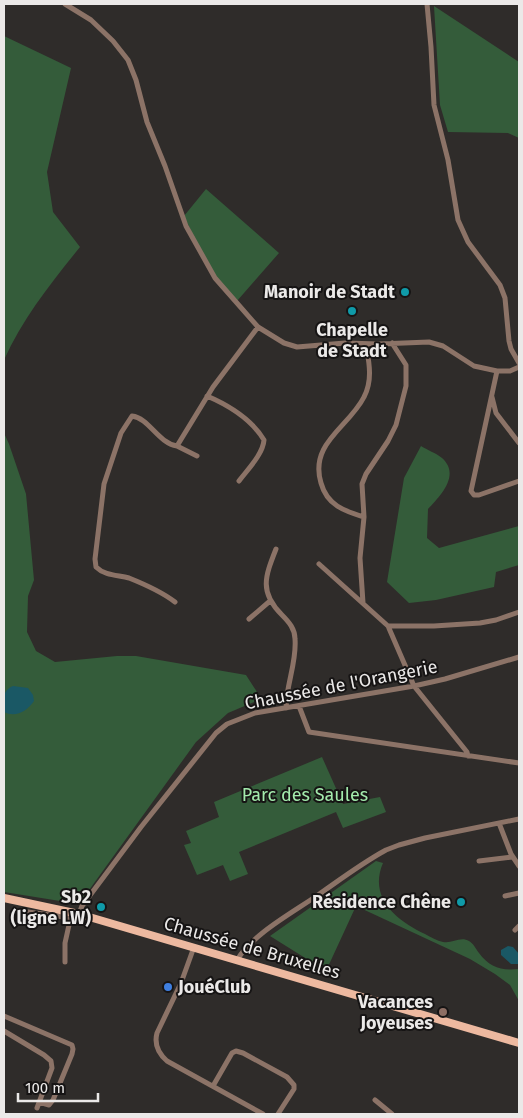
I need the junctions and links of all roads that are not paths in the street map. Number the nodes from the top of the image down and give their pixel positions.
1 (65, 4) edge
2 (426, 4) edge
3 (258, 327) junction
4 (392, 343) junction
5 (366, 344) junction
6 (519, 365) edge
7 (497, 372) junction
8 (492, 394) junction
9 (207, 396) junction
10 (519, 443) edge
11 (177, 446) junction
12 (196, 456) dead end
13 (239, 481) dead end
14 (519, 481) edge
15 (364, 517) junction
16 (276, 549) dead end
17 (320, 564) dead end
18 (270, 601) junction
19 (175, 602) dead end
20 (363, 603) junction
21 (519, 612) edge
22 (249, 619) dead end
23 (388, 626) junction
24 (519, 657) edge
25 (414, 686) junction
26 (299, 706) junction
27 (286, 708) junction
28 (468, 756) junction
29 (519, 763) edge
30 (519, 819) edge
31 (499, 823) junction
32 (513, 857) junction
33 (479, 860) dead end
34 (519, 866) edge
35 (519, 893) edge
36 (505, 896) dead end
37 (4, 898) edge
38 (14, 910) dead end
39 (74, 915) junction
40 (194, 947) junction
41 (237, 960) junction
42 (65, 962) dead end
43 (4, 1016) edge
44 (4, 1031) edge
45 (519, 1042) edge
46 (213, 1086) junction
47 (375, 1100) dead end
48 (39, 1102) junction
49 (37, 1108) dead end
50 (263, 1114) edge
51 (278, 1114) edge
52 (392, 1114) edge

1 - 3 street
2 - 6 street
3 - 5 street
3 - 9 street
4 - 5 street
4 - 7 street
4 - 15 street
5 - 15 street
6 - 7 street
7 - 8 street
8 - 10 street
8 - 14 street
9 - 11 street
9 - 13 street
11 - 12 street
11 - 19 street
15 - 20 street
16 - 18 street
17 - 20 street
18 - 22 street
18 - 27 street
20 - 23 street
21 - 23 street
23 - 25 street
24 - 25 street, Chaussée de l'Orangerie
25 - 26 street, Chaussée de l'Orangerie
25 - 28 street
26 - 27 street, Chaussée de l'Orangerie
26 - 28 street
27 - 39 street, Chaussée de l'Orangerie
28 - 29 street
30 - 31 street
31 - 32 street
31 - 41 street
32 - 33 street
32 - 34 street
35 - 36 street
37 - 39 main road, Chaussée de Bruxelles
38 - 39 street
39 - 40 main road, Chaussée de Bruxelles
39 - 42 street, Chaussée de l'Orangerie
40 - 41 main road, Chaussée de Bruxelles
40 - 46 street
41 - 45 main road, Chaussée de Bruxelles
43 - 48 street
44 - 48 street
46 - 50 street
46 - 51 street
47 - 52 street
48 - 49 street

